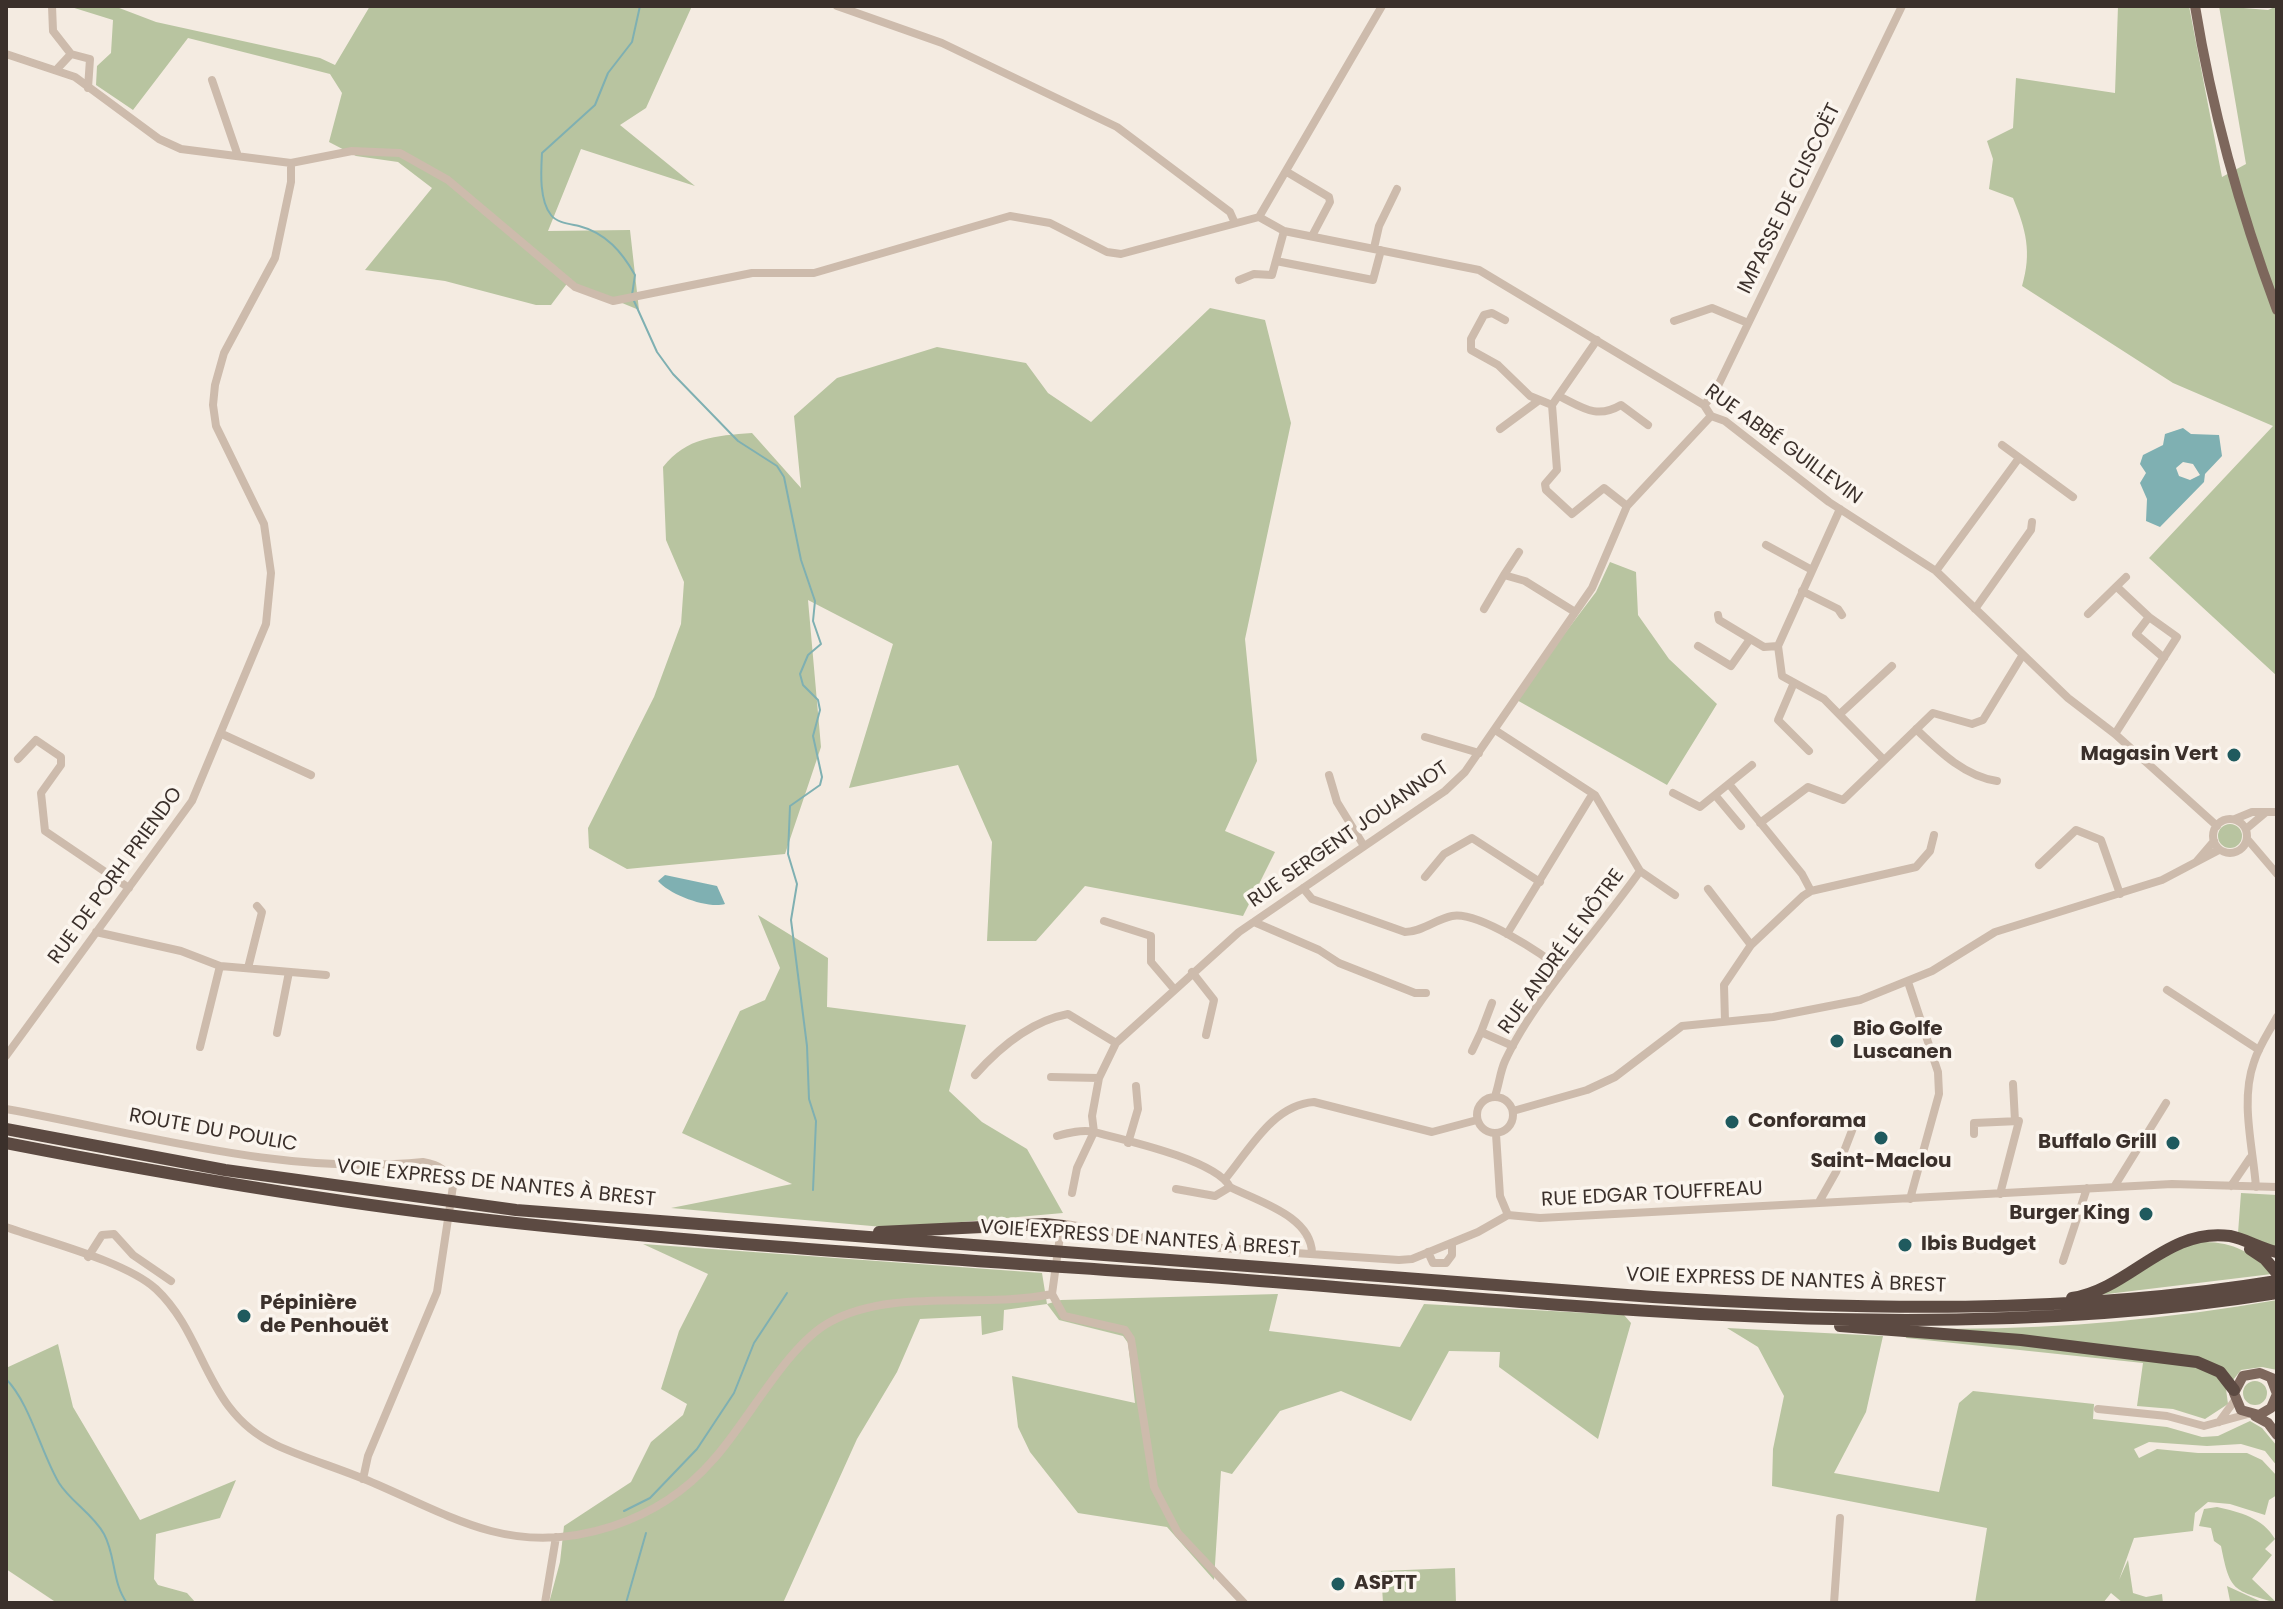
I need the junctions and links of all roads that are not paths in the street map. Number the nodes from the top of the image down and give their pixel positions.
1 (52, 6) edge
2 (837, 6) edge
3 (1382, 6) edge
4 (1902, 6) edge
5 (2195, 6) edge
6 (6, 54) edge
7 (71, 54) junction
8 (58, 68) junction
9 (212, 80) dead end
10 (88, 88) junction
11 (238, 156) junction
12 (291, 163) junction
13 (1287, 172) junction
14 (1397, 189) dead end
15 (1259, 217) junction
16 (1234, 221) junction
17 (1284, 231) junction
18 (1312, 236) junction
19 (1378, 249) junction
20 (1276, 261) junction
21 (1239, 280) dead end
22 (2277, 310) edge
23 (1505, 320) dead end
24 (1674, 321) dead end
25 (1748, 323) junction
26 (1597, 340) junction
27 (1561, 397) junction
28 (1538, 401) junction
29 (1552, 405) junction
30 (1704, 405) junction
31 (1711, 416) junction
32 (1648, 425) dead end
33 (1500, 429) dead end
34 (2002, 445) dead end
35 (2019, 458) junction
36 (2073, 497) dead end
37 (1627, 506) junction
38 (1840, 509) junction
39 (2032, 522) dead end
40 (1766, 545) dead end
41 (1519, 552) dead end
42 (1812, 570) junction
43 (1936, 571) junction
44 (1504, 575) junction
45 (2126, 577) dead end
46 (2117, 587) junction
47 (1802, 591) junction
48 (1484, 609) dead end
49 (1975, 609) junction
50 (1575, 612) junction
51 (2088, 614) dead end
52 (1718, 615) dead end
53 (1842, 615) dead end
54 (2149, 617) junction
55 (1750, 639) junction
56 (1698, 646) dead end
57 (1778, 646) junction
58 (2022, 656) junction
59 (2164, 658) junction
60 (1892, 666) dead end
61 (1793, 685) junction
62 (1841, 713) junction
63 (1916, 729) junction
64 (1495, 730) junction
65 (222, 734) junction
66 (2115, 734) junction
67 (1425, 737) dead end
68 (1809, 751) dead end
69 (1479, 753) junction
70 (18, 759) dead end
71 (1884, 760) junction
72 (1752, 765) dead end
73 (311, 775) dead end
74 (1329, 775) dead end
75 (1997, 781) dead end
76 (1729, 784) junction
77 (1673, 793) dead end
78 (1715, 795) junction
79 (1592, 797) junction
80 (2266, 812) junction
81 (2277, 812) edge
82 (2235, 820) junction
83 (1760, 823) junction
84 (1741, 826) dead end
85 (2217, 826) junction
86 (2246, 829) junction
87 (1934, 835) dead end
88 (2248, 840) junction
89 (2214, 841) junction
90 (1364, 846) junction
91 (2219, 850) junction
92 (2239, 852) junction
93 (2263, 862) junction
94 (2195, 863) junction
95 (2039, 865) dead end
96 (1640, 871) junction
97 (2277, 874) edge
98 (1425, 877) dead end
99 (1540, 882) junction
100 (129, 888) junction
101 (1303, 888) junction
102 (1708, 889) dead end
103 (1811, 891) junction
104 (2120, 894) junction
105 (1675, 895) dead end
106 (257, 906) dead end
107 (1104, 921) dead end
108 (1254, 922) junction
109 (96, 932) junction
110 (1507, 934) junction
111 (1751, 945) junction
112 (220, 966) junction
113 (248, 968) junction
114 (1563, 971) junction
115 (289, 972) junction
116 (1192, 972) junction
117 (326, 975) dead end
118 (1908, 982) junction
119 (1174, 989) junction
120 (2167, 990) dead end
121 (1426, 993) dead end
122 (1492, 1003) dead end
123 (2277, 1017) edge
124 (1725, 1021) junction
125 (1481, 1032) junction
126 (277, 1033) dead end
127 (1206, 1035) dead end
128 (1116, 1043) junction
129 (1513, 1046) junction
130 (200, 1047) dead end
131 (2259, 1050) junction
132 (1472, 1051) dead end
133 (6, 1056) edge
134 (975, 1075) dead end
135 (1051, 1077) dead end
136 (1099, 1078) junction
137 (2013, 1084) dead end
138 (1136, 1086) dead end
139 (1495, 1096) junction
140 (2166, 1103) dead end
141 (6, 1109) edge
142 (1513, 1111) junction
143 (1477, 1120) junction
144 (2015, 1121) junction
145 (1853, 1128) dead end
146 (6, 1129) edge
147 (1094, 1132) junction
148 (1496, 1134) junction
149 (1974, 1134) dead end
150 (1057, 1136) dead end
151 (6, 1143) edge
152 (1128, 1143) junction
153 (2250, 1157) junction
154 (1228, 1182) junction
155 (2231, 1186) junction
156 (2114, 1187) junction
157 (2256, 1187) junction
158 (2277, 1187) edge
159 (2087, 1188) junction
160 (1176, 1189) dead end
161 (1072, 1193) dead end
162 (2000, 1194) junction
163 (1910, 1199) junction
164 (1819, 1202) junction
165 (1508, 1215) junction
166 (6, 1227) edge
167 (1062, 1231) junction
168 (827, 1235) junction
169 (2209, 1236) junction
170 (1452, 1243) junction
171 (1428, 1252) junction
172 (2277, 1252) edge
173 (1312, 1253) junction
174 (88, 1257) junction
175 (2063, 1261) dead end
176 (2274, 1269) edge
177 (171, 1281) dead end
178 (2277, 1281) edge
179 (2277, 1293) edge
180 (1052, 1294) junction
181 (1974, 1307) junction
182 (1769, 1316) junction
183 (2274, 1379) edge
184 (2235, 1395) junction
185 (2274, 1404) junction
186 (2098, 1409) dead end
187 (2251, 1414) junction
188 (2277, 1417) edge
189 (2219, 1423) junction
190 (2277, 1435) edge
191 (363, 1479) junction
192 (1840, 1518) dead end
193 (556, 1537) junction
194 (545, 1603) edge
195 (1244, 1603) edge
196 (1834, 1603) edge

1 - 7 street
2 - 16 street
3 - 13 street
4 - 25 street, IMPASSE DE CLISCOËT
5 - 22 main road
6 - 8 street
7 - 8 street
7 - 10 street
8 - 10 street
9 - 11 street
10 - 11 street
11 - 12 street
12 - 16 street
12 - 65 street, RUE DE PORH PRIENDO
13 - 15 street
13 - 18 street
14 - 19 street
15 - 16 street
15 - 17 street, RUE ABBÉ GUILLEVIN
17 - 18 street, RUE ABBÉ GUILLEVIN
17 - 20 street
18 - 19 street, RUE ABBÉ GUILLEVIN
19 - 20 street
19 - 26 street, RUE ABBÉ GUILLEVIN
20 - 21 street
23 - 28 street
24 - 25 street
25 - 30 street, IMPASSE DE CLISCOËT
26 - 27 street
26 - 30 street, RUE ABBÉ GUILLEVIN
27 - 29 street
27 - 32 street
28 - 29 street
28 - 33 street
29 - 37 street
30 - 31 street, RUE ABBÉ GUILLEVIN
31 - 37 street, RUE SERGENT JOUANNOT
31 - 38 street, RUE ABBÉ GUILLEVIN
34 - 35 street
35 - 36 street
35 - 43 street
37 - 50 street, RUE SERGENT JOUANNOT
38 - 42 street
38 - 43 street, RUE ABBÉ GUILLEVIN
39 - 49 street
40 - 42 street
41 - 44 street
42 - 47 street
43 - 49 street, RUE ABBÉ GUILLEVIN
44 - 48 street
44 - 50 street
45 - 46 street
46 - 51 street
46 - 54 street
47 - 53 street
47 - 57 street
49 - 58 street, RUE ABBÉ GUILLEVIN
50 - 64 street, RUE SERGENT JOUANNOT
52 - 55 street
54 - 59 street
54 - 59 street
55 - 56 street
55 - 57 street
57 - 61 street
58 - 63 street
58 - 66 street, RUE ABBÉ GUILLEVIN
59 - 66 street
60 - 62 street
61 - 62 street
61 - 68 street
62 - 71 street
63 - 71 street
63 - 75 street
64 - 69 street, RUE SERGENT JOUANNOT
64 - 79 street
65 - 73 street
65 - 100 street, RUE DE PORH PRIENDO
66 - 85 street, RUE ABBÉ GUILLEVIN
67 - 69 street
69 - 90 street, RUE SERGENT JOUANNOT
70 - 100 street
71 - 83 street
72 - 76 street
74 - 90 street
76 - 78 street
76 - 83 street
77 - 78 street
78 - 84 street
79 - 96 street
79 - 99 street
80 - 81 street
80 - 82 street
80 - 86 street
82 - 85 street
82 - 86 street
83 - 103 street
85 - 89 street
86 - 88 street
87 - 103 street
88 - 92 street
88 - 93 street
89 - 91 street
89 - 94 street
90 - 101 street, RUE SERGENT JOUANNOT
91 - 92 street
91 - 94 street
92 - 93 street
93 - 97 street
94 - 104 street
95 - 104 street
96 - 105 street
96 - 114 street, RUE ANDRÉ LE NÔTRE
98 - 99 street
99 - 110 street
100 - 109 street, RUE DE PORH PRIENDO
101 - 108 street, RUE SERGENT JOUANNOT
101 - 110 street
102 - 111 street
103 - 111 street
104 - 118 street
106 - 113 street
107 - 119 street
108 - 116 street, RUE SERGENT JOUANNOT
108 - 121 street
109 - 112 street
109 - 133 street, RUE DE PORH PRIENDO
110 - 114 street
111 - 124 street
112 - 113 street
112 - 130 street
113 - 115 street
114 - 129 street, RUE ANDRÉ LE NÔTRE
115 - 117 street
115 - 126 street
116 - 119 street, RUE SERGENT JOUANNOT
116 - 127 street
118 - 124 street
118 - 163 street
119 - 128 street, RUE SERGENT JOUANNOT
120 - 131 street
122 - 125 street
123 - 131 street
124 - 142 street
125 - 129 street
125 - 132 street
128 - 134 street
128 - 136 street, RUE SERGENT JOUANNOT
129 - 139 street, RUE ANDRÉ LE NÔTRE
131 - 153 street
135 - 136 street
136 - 147 street, RUE SERGENT JOUANNOT
137 - 144 street
138 - 152 street
139 - 142 street
139 - 143 street
140 - 156 street
141 - 191 street, ROUTE DU POULIC
142 - 148 street
143 - 148 street
143 - 154 street
144 - 149 street
144 - 162 street
145 - 164 street
146 - 168 highway, VOIE EXPRESS DE NANTES À BREST
147 - 150 street
147 - 152 street
147 - 161 street, RUE SERGENT JOUANNOT
148 - 165 street
151 - 182 highway, VOIE EXPRESS DE NANTES À BREST
152 - 154 street
153 - 155 street
153 - 157 street
154 - 160 street
154 - 173 street
155 - 156 street, RUE EDGAR TOUFFREAU
155 - 157 street, RUE EDGAR TOUFFREAU
156 - 159 street, RUE EDGAR TOUFFREAU
157 - 158 street, RUE EDGAR TOUFFREAU
159 - 162 street, RUE EDGAR TOUFFREAU
159 - 175 street
162 - 163 street, RUE EDGAR TOUFFREAU
163 - 164 street, RUE EDGAR TOUFFREAU
164 - 165 street, RUE EDGAR TOUFFREAU
165 - 170 street
166 - 174 street
167 - 168 highway
167 - 173 street
167 - 180 street
168 - 181 highway, VOIE EXPRESS DE NANTES À BREST
169 - 172 highway
169 - 176 highway
169 - 181 highway
170 - 171 street
170 - 171 street
171 - 173 street
174 - 177 street
174 - 191 street
178 - 181 highway, VOIE EXPRESS DE NANTES À BREST
179 - 182 highway, VOIE EXPRESS DE NANTES À BREST
180 - 193 street
180 - 195 street
182 - 184 highway
183 - 184 main road
183 - 185 main road
184 - 187 main road
184 - 189 street
185 - 187 main road
185 - 188 main road
186 - 189 street
187 - 189 street
187 - 190 main road
191 - 193 street
192 - 196 street
193 - 194 street

